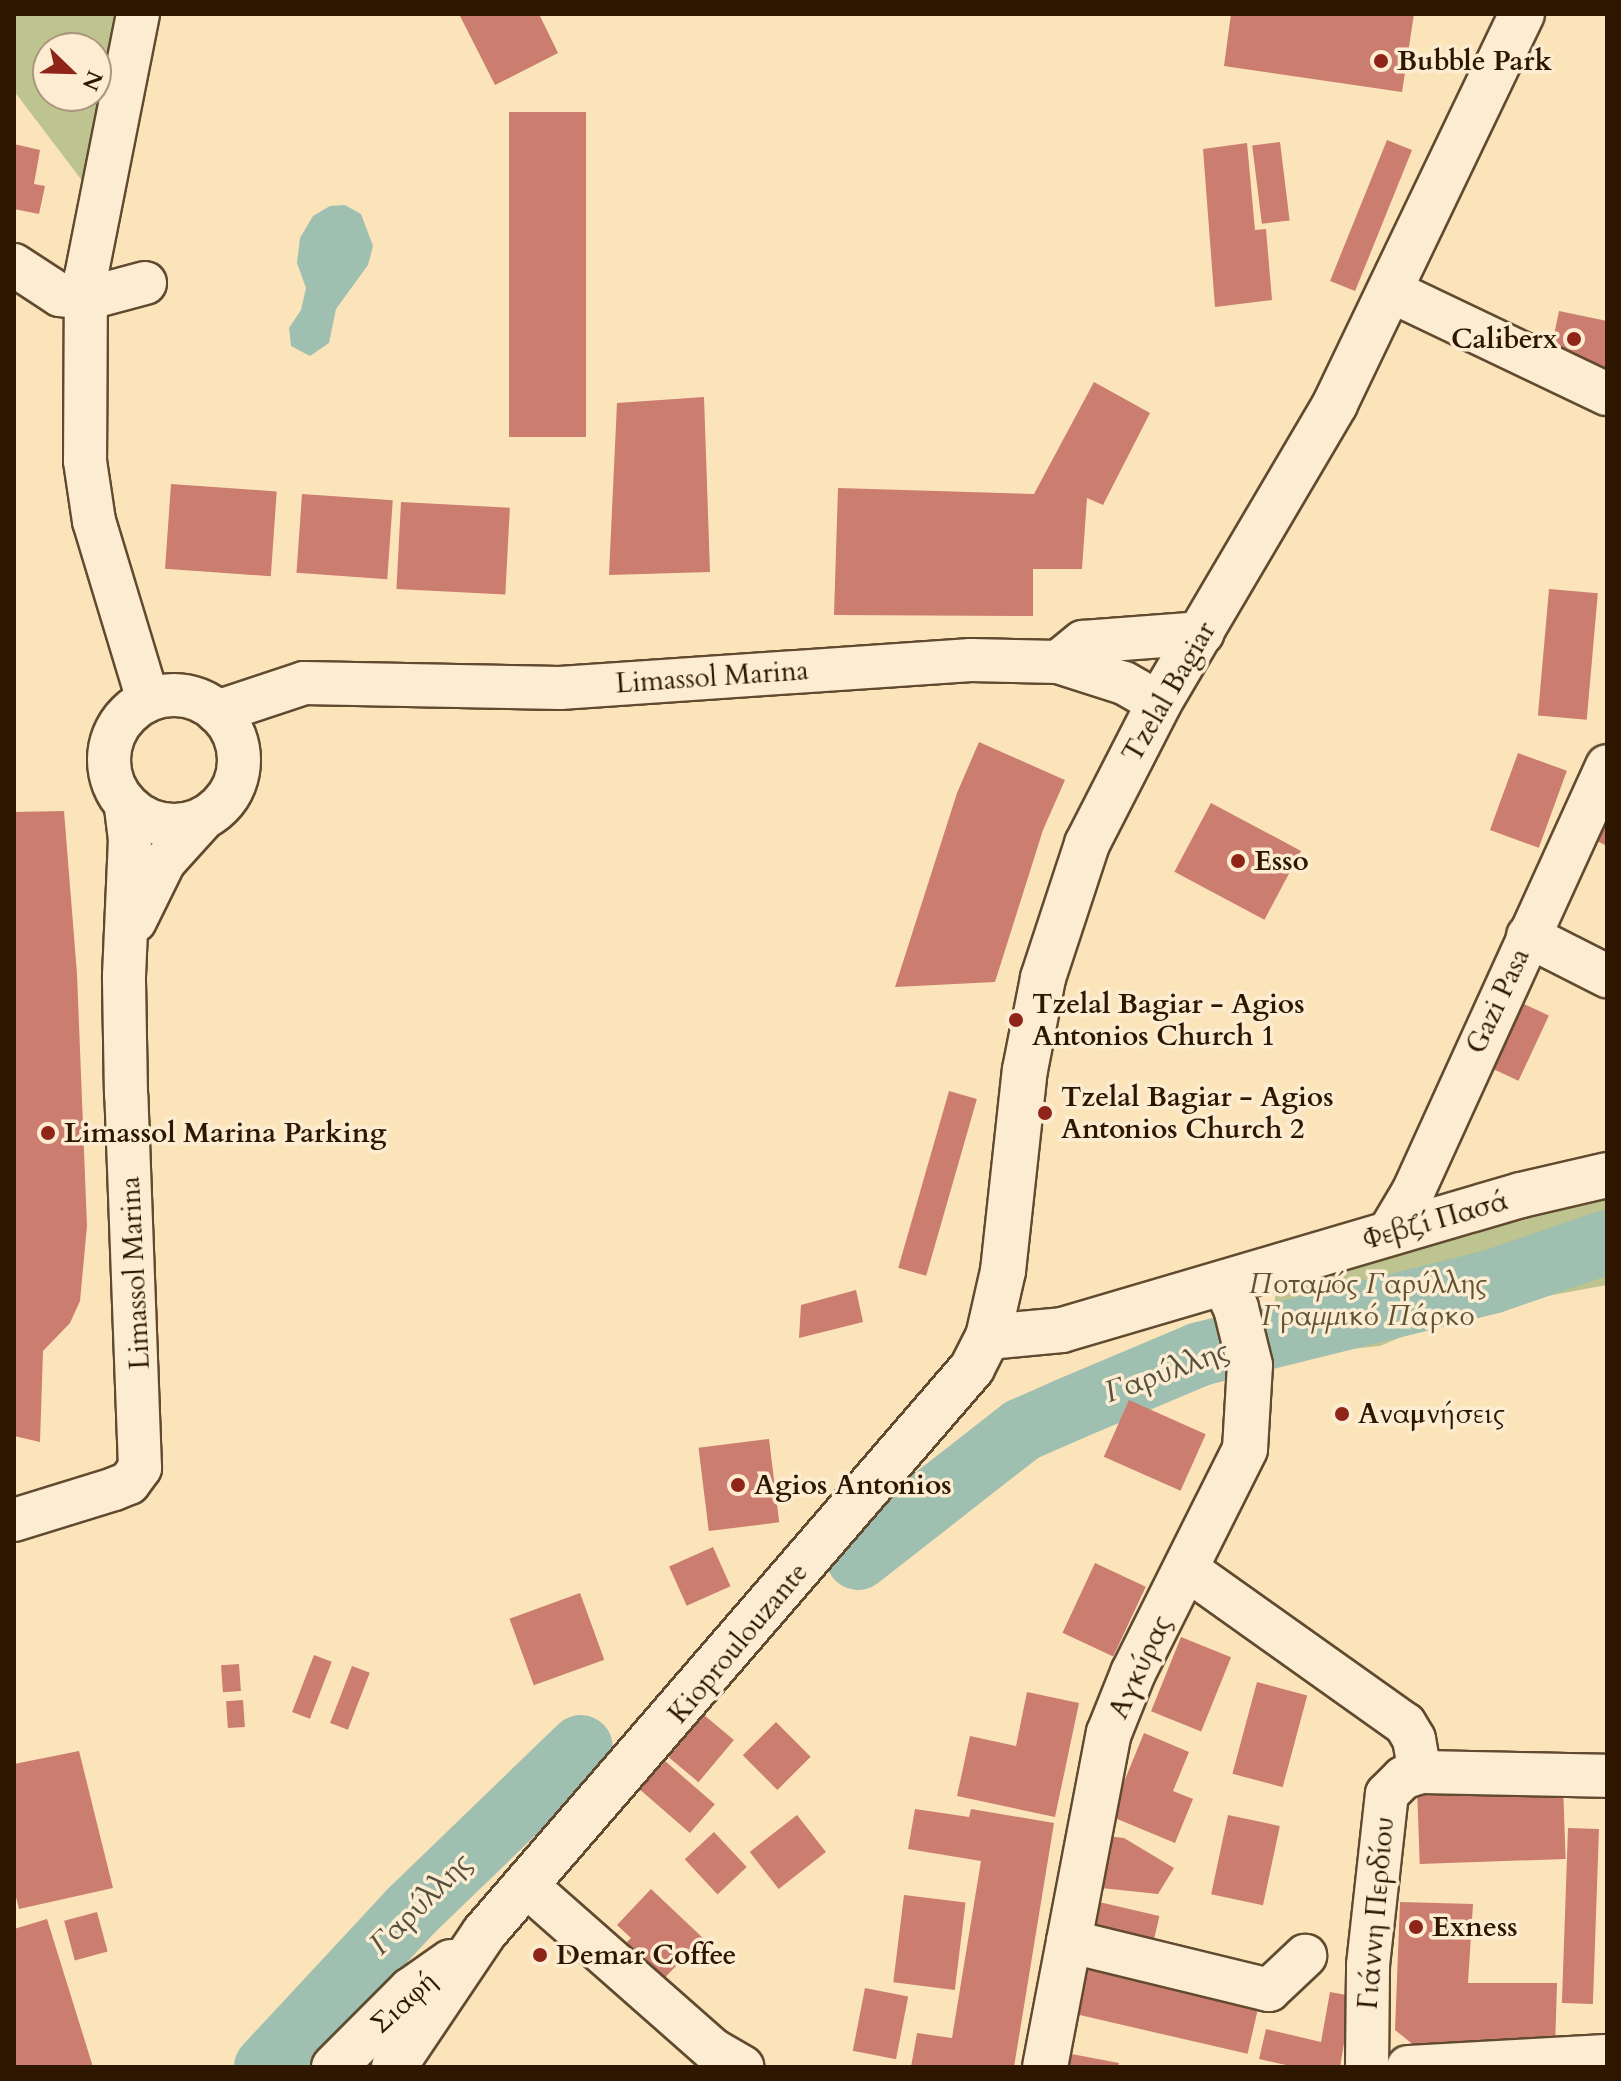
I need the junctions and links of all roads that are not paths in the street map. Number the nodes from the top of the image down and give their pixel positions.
1 (138, 14) edge
2 (155, 14) edge
3 (1501, 14) edge
4 (1522, 14) edge
5 (1481, 91) junction
6 (14, 265) edge
7 (145, 283) dead end
8 (1391, 291) junction
9 (89, 298) junction
10 (1607, 394) edge
11 (1203, 633) junction
12 (1058, 662) junction
13 (148, 700) junction
14 (1159, 703) junction
15 (217, 712) junction
16 (1607, 766) edge
17 (126, 805) junction
18 (202, 820) junction
19 (1528, 936) junction
20 (128, 938) junction
21 (1607, 976) edge
22 (1607, 1175) edge
23 (1388, 1234) junction
24 (1230, 1296) junction
25 (988, 1337) junction
26 (14, 1520) edge
27 (1188, 1570) junction
28 (1420, 1772) junction
29 (1607, 1776) edge
30 (527, 1886) junction
31 (1068, 1941) junction
32 (477, 1942) junction
33 (1305, 1956) dead end
34 (1607, 2056) edge
35 (334, 2067) edge
36 (394, 2067) edge
37 (742, 2067) edge
38 (1045, 2067) edge
39 (1367, 2067) edge
40 (1408, 2067) edge

1 - 9 street
2 - 9 street
3 - 5 main road, Tzelal Bagiar
4 - 5 main road, Tzelal Bagiar
5 - 8 main road, Tzelal Bagiar
6 - 9 street
7 - 9 street
8 - 10 street
8 - 11 main road, Tzelal Bagiar
9 - 13 street
11 - 12 street
11 - 14 main road, Tzelal Bagiar
12 - 14 street, Limassol Marina
12 - 15 street, Limassol Marina
13 - 15 street
13 - 17 street, Limassol Marina
14 - 25 main road, Tzelal Bagiar
15 - 18 street, Limassol Marina
16 - 19 street, Gazi Pasa
17 - 18 street
17 - 20 street, Limassol Marina
18 - 20 street, Limassol Marina
19 - 21 street
19 - 23 street, Gazi Pasa
20 - 26 street, Limassol Marina
22 - 23 main road, Φεβζί Πασά
23 - 24 main road, Φεβζί Πασά
24 - 25 main road, Φεβζί Πασά
24 - 27 main road, Αγκύρας
25 - 30 main road, Kioproulouzante
27 - 28 street
27 - 31 main road, Αγκύρας
28 - 29 street
28 - 39 street, Γιάννη Περδίου
30 - 32 main road, Kioproulouzante
30 - 37 street
31 - 33 street
31 - 38 main road, Αγκύρας
32 - 35 main road, Σιαφή
32 - 36 main road
34 - 40 street

